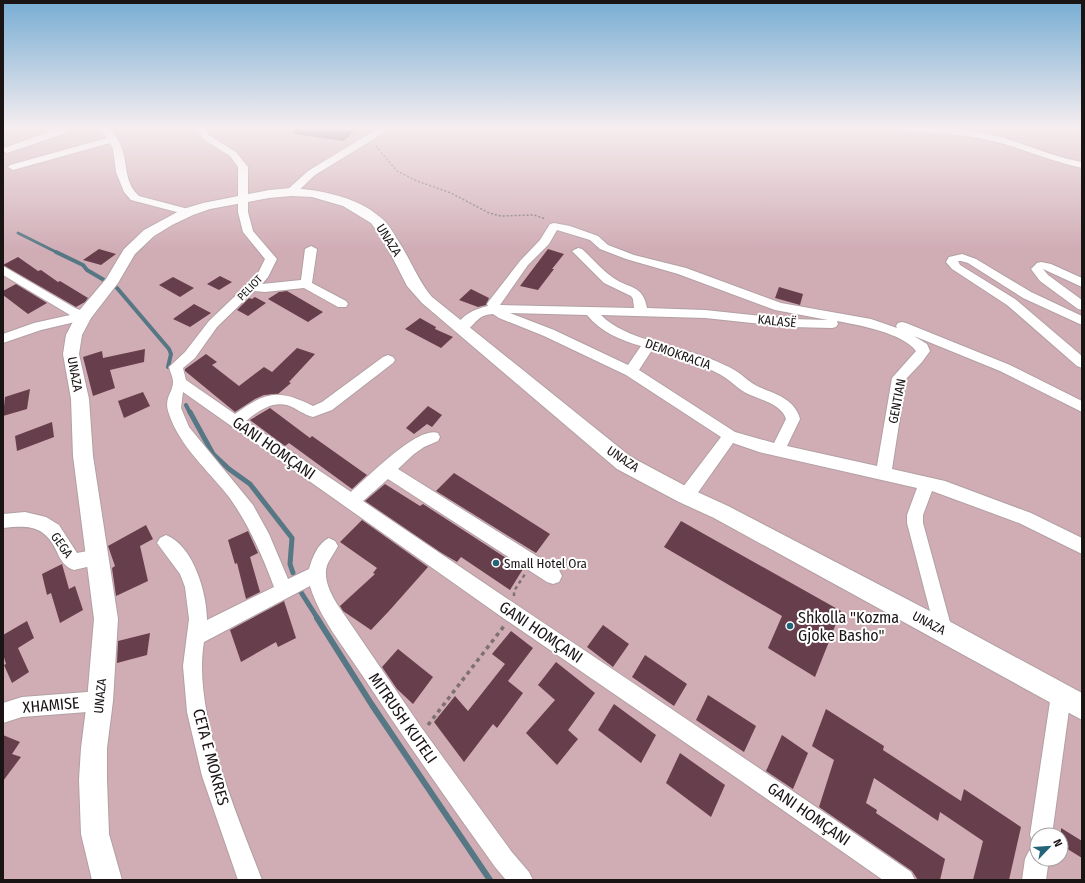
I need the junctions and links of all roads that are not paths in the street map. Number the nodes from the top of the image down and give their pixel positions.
1 (121, 168) edge
2 (243, 168) edge
3 (321, 168) edge
4 (291, 192) junction
5 (244, 199) junction
6 (188, 212) junction
7 (311, 249) dead end
8 (578, 251) dead end
9 (3, 270) edge
10 (1082, 283) edge
11 (306, 284) junction
12 (252, 287) junction
13 (342, 304) dead end
14 (1082, 306) edge
15 (496, 309) junction
16 (591, 312) junction
17 (641, 312) junction
18 (84, 316) junction
19 (1082, 321) edge
20 (871, 323) junction
21 (461, 328) junction
22 (3, 339) edge
23 (648, 345) junction
24 (388, 360) dead end
25 (1082, 362) edge
26 (631, 372) junction
27 (180, 383) junction
28 (1082, 407) edge
29 (236, 422) junction
30 (730, 436) junction
31 (433, 437) dead end
32 (778, 450) junction
33 (387, 470) junction
34 (884, 473) junction
35 (927, 483) junction
36 (686, 496) junction
37 (351, 502) junction
38 (3, 521) edge
39 (166, 543) dead end
40 (330, 546) dead end
41 (1082, 546) edge
42 (98, 557) junction
43 (317, 574) junction
44 (553, 576) dead end
45 (284, 590) junction
46 (939, 628) junction
47 (196, 636) junction
48 (1061, 696) junction
49 (100, 701) junction
50 (1082, 707) edge
51 (3, 712) edge
52 (1042, 827) edge
53 (1036, 867) edge
54 (107, 880) edge
55 (250, 880) edge
56 (521, 880) edge
57 (903, 880) edge
58 (1034, 880) edge

1 - 6 street
2 - 5 street, PELIOT
3 - 4 street
4 - 5 main road, UNAZA
4 - 21 main road, UNAZA
5 - 6 main road, UNAZA
5 - 12 street, PELIOT
6 - 18 main road, UNAZA
7 - 11 street
8 - 17 street
9 - 18 street
10 - 14 street
11 - 12 street
11 - 13 street
12 - 27 street, PELIOT
15 - 16 street, KALASË
15 - 20 street
15 - 21 street, KALASË
15 - 26 street
16 - 17 street, KALASË
16 - 23 street, DEMOKRACIA
17 - 20 street, KALASË
18 - 22 street
18 - 42 main road, UNAZA
19 - 25 street
20 - 28 street, KALASË
20 - 34 street, GENTIAN
21 - 36 main road, UNAZA
23 - 26 street
23 - 32 street, DEMOKRACIA
24 - 29 street
26 - 30 street
27 - 29 street, GANI HOMÇANI
27 - 45 street
29 - 37 street, GANI HOMÇANI
30 - 32 street
30 - 36 street
31 - 33 street
32 - 34 street
33 - 37 street
33 - 44 street
34 - 35 street
35 - 41 street
35 - 46 street
36 - 46 main road, UNAZA
37 - 57 street, GANI HOMÇANI
38 - 42 street, GEGA
39 - 47 street, CETA E MOKRES
40 - 43 street
42 - 49 main road, UNAZA
43 - 45 street
43 - 56 street, MITRUSH KUTELI
45 - 47 street
46 - 48 main road, UNAZA
47 - 55 street, CETA E MOKRES
48 - 50 main road, UNAZA
48 - 52 street
49 - 51 street, XHAMISE
49 - 54 main road, UNAZA
53 - 58 street

